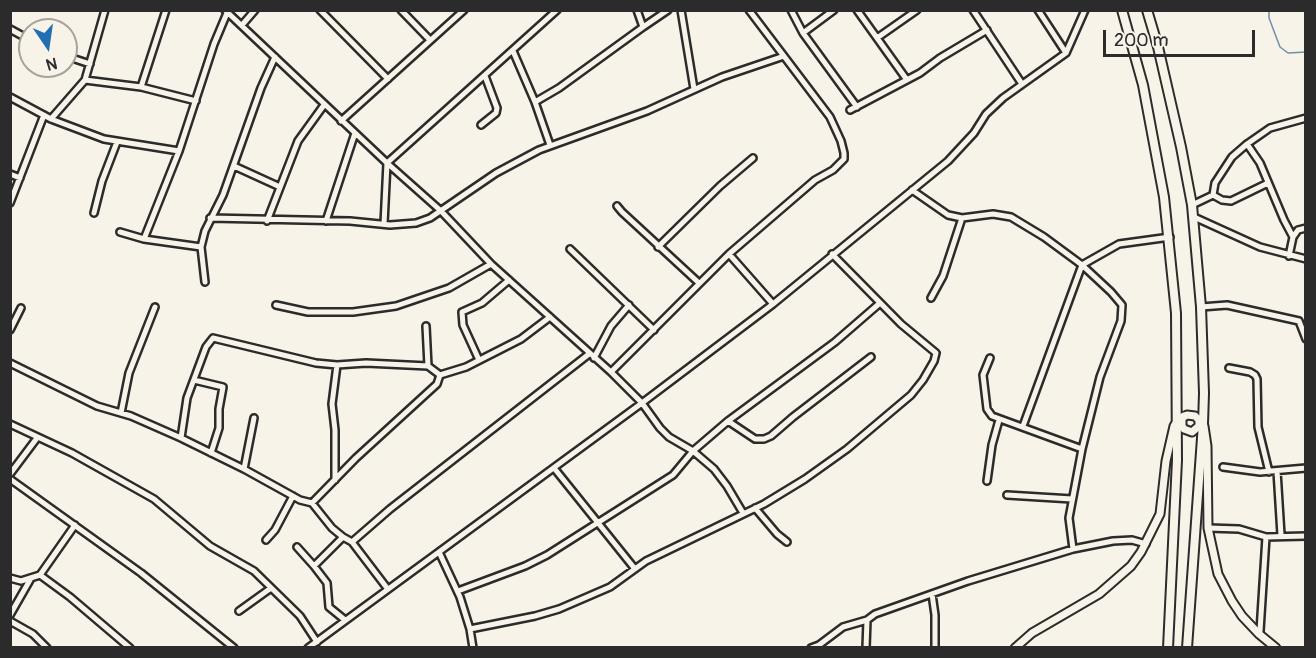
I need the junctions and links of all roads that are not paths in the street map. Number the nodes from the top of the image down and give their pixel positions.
1 (105, 10) edge
2 (166, 10) edge
3 (255, 10) edge
4 (320, 10) edge
5 (401, 10) edge
6 (464, 10) edge
7 (557, 10) edge
8 (637, 10) edge
9 (668, 10) edge
10 (681, 10) edge
11 (749, 10) edge
12 (791, 10) edge
13 (834, 10) edge
14 (857, 10) edge
15 (917, 10) edge
16 (973, 10) edge
17 (1038, 10) edge
18 (1085, 10) edge
19 (1122, 10) edge
20 (1147, 10) edge
21 (226, 11) edge
22 (331, 11) edge
23 (325, 16) junction
24 (242, 25) junction
25 (643, 27) junction
26 (987, 30) junction
27 (803, 33) junction
28 (877, 38) junction
29 (430, 40) junction
30 (513, 51) junction
31 (1066, 53) junction
32 (784, 56) junction
33 (274, 57) junction
34 (78, 60) edge
35 (90, 64) junction
36 (485, 76) junction
37 (387, 79) junction
38 (85, 80) junction
39 (907, 80) junction
40 (1022, 84) junction
41 (141, 87) junction
42 (694, 89) junction
43 (10, 97) edge
44 (196, 101) junction
45 (535, 102) junction
46 (324, 105) junction
47 (857, 107) junction
48 (850, 110) dead end
49 (44, 115) junction
50 (1305, 118) edge
51 (51, 119) junction
52 (342, 121) junction
53 (481, 124) dead end
54 (355, 133) junction
55 (117, 142) junction
56 (1248, 144) junction
57 (550, 145) junction
58 (178, 151) junction
59 (753, 158) dead end
60 (387, 163) junction
61 (234, 166) junction
62 (10, 174) edge
63 (20, 178) junction
64 (1268, 183) junction
65 (280, 187) junction
66 (912, 190) junction
67 (1213, 195) junction
68 (10, 203) edge
69 (1192, 205) junction
70 (616, 206) dead end
71 (441, 211) junction
72 (94, 213) dead end
73 (1194, 217) junction
74 (210, 218) junction
75 (962, 218) junction
76 (267, 221) junction
77 (326, 221) junction
78 (384, 224) junction
79 (1305, 228) edge
80 (120, 232) dead end
81 (1170, 237) junction
82 (1293, 237) junction
83 (144, 239) junction
84 (201, 247) junction
85 (658, 247) junction
86 (570, 249) dead end
87 (729, 254) junction
88 (832, 254) junction
89 (1289, 256) junction
90 (1305, 259) edge
91 (491, 264) junction
92 (1082, 265) junction
93 (509, 280) junction
94 (205, 282) dead end
95 (699, 283) junction
96 (931, 298) dead end
97 (880, 303) junction
98 (773, 304) junction
99 (276, 305) dead end
100 (156, 306) dead end
101 (629, 306) junction
102 (1201, 307) junction
103 (21, 308) dead end
104 (550, 317) junction
105 (1303, 324) edge
106 (426, 326) dead end
107 (10, 330) edge
108 (654, 330) junction
109 (1305, 339) edge
110 (592, 356) junction
111 (871, 357) dead end
112 (990, 358) dead end
113 (479, 360) junction
114 (10, 363) edge
115 (337, 365) junction
116 (428, 366) junction
117 (1229, 368) dead end
118 (610, 372) junction
119 (440, 375) junction
120 (194, 380) junction
121 (642, 403) junction
122 (121, 413) junction
123 (254, 418) dead end
124 (999, 420) junction
125 (728, 421) junction
126 (1183, 423) junction
127 (10, 424) edge
128 (1023, 426) junction
129 (1199, 427) junction
130 (1177, 434) junction
131 (37, 438) junction
132 (181, 438) junction
133 (1170, 441) junction
134 (1082, 449) junction
135 (693, 451) junction
136 (211, 453) junction
137 (1223, 467) dead end
138 (554, 468) junction
139 (1305, 468) edge
140 (244, 469) junction
141 (1277, 471) junction
142 (1269, 472) junction
143 (10, 474) edge
144 (10, 479) edge
145 (335, 481) junction
146 (987, 481) dead end
147 (1007, 495) dead end
148 (293, 496) junction
149 (1072, 499) junction
150 (312, 503) junction
151 (755, 508) junction
152 (743, 513) junction
153 (598, 522) junction
154 (75, 525) junction
155 (1208, 528) junction
156 (1281, 535) junction
157 (1305, 536) edge
158 (343, 537) junction
159 (1266, 537) junction
160 (266, 540) dead end
161 (352, 542) junction
162 (787, 542) dead end
163 (1146, 544) junction
164 (297, 548) dead end
165 (1073, 549) junction
166 (439, 552) junction
167 (314, 566) junction
168 (635, 568) junction
169 (40, 575) junction
170 (10, 578) edge
171 (30, 580) junction
172 (271, 588) junction
173 (387, 588) junction
174 (458, 591) junction
175 (932, 594) junction
176 (239, 611) dead end
177 (10, 615) edge
178 (345, 620) junction
179 (867, 620) junction
180 (10, 621) edge
181 (470, 629) junction
182 (1260, 631) dead end
183 (317, 642) junction
184 (47, 648) edge
185 (130, 648) edge
186 (234, 648) edge
187 (308, 648) edge
188 (473, 648) edge
189 (811, 648) edge
190 (866, 648) edge
191 (934, 648) edge
192 (1015, 648) edge
193 (1168, 648) edge
194 (1187, 648) edge
195 (1276, 648) edge

1 - 35 street
2 - 41 street
3 - 24 street
4 - 23 street
5 - 29 street
6 - 29 street
7 - 30 street
8 - 25 street
9 - 25 street
10 - 42 street
11 - 32 street
12 - 27 street
13 - 27 street
14 - 28 street
15 - 28 street
16 - 26 street
17 - 31 street
18 - 31 street
19 - 81 highway
20 - 69 highway
21 - 24 street
21 - 44 street
22 - 23 street
23 - 37 street
24 - 33 street
25 - 45 street
26 - 39 street
26 - 40 street
27 - 47 street
28 - 39 street
29 - 37 street
30 - 36 street
30 - 45 street
31 - 40 street
32 - 42 street
32 - 87 street
33 - 46 street
33 - 61 street
34 - 35 street
35 - 38 street
36 - 53 street
36 - 60 street
37 - 52 street
38 - 41 street
38 - 51 street
39 - 47 street
40 - 66 street
41 - 44 street
42 - 57 street
43 - 49 street
44 - 58 street
45 - 57 street
46 - 52 street
46 - 65 street
47 - 48 street
49 - 51 street
49 - 63 street
50 - 56 street
51 - 55 street
52 - 54 street
54 - 60 street
54 - 77 street
55 - 58 street
55 - 72 street
56 - 64 street
56 - 67 street
57 - 71 street
58 - 83 street
59 - 85 street
60 - 71 street
60 - 78 street
61 - 65 street
61 - 74 street
62 - 63 street
63 - 68 street
64 - 67 street
64 - 82 street
65 - 76 street
66 - 75 street
66 - 88 street
67 - 69 street
69 - 73 highway
70 - 85 street
71 - 78 street
71 - 91 street
73 - 89 street
73 - 102 highway
74 - 76 street
74 - 84 street
75 - 92 street
75 - 96 street
76 - 77 street
77 - 78 street
79 - 82 street
80 - 83 street
81 - 92 street
81 - 126 highway
82 - 89 street
83 - 84 street
84 - 94 street
85 - 95 street
86 - 101 street
87 - 95 street
87 - 98 street
88 - 97 street
88 - 98 street
89 - 90 street
91 - 93 street
91 - 99 street
92 - 128 street
92 - 134 street
93 - 104 street
93 - 113 street
95 - 108 street
97 - 125 street
97 - 151 street
98 - 121 street
100 - 122 street
101 - 108 street
101 - 110 street
102 - 105 street
102 - 129 highway
103 - 107 street
104 - 110 street
104 - 113 street
105 - 109 street
106 - 116 street
108 - 118 street
110 - 118 street
110 - 161 street
111 - 125 street
112 - 124 street
113 - 119 street
114 - 122 street
115 - 116 street
115 - 120 street
115 - 145 street
116 - 119 street
117 - 142 street
118 - 121 street
119 - 145 street
120 - 132 street
120 - 136 street
121 - 135 street
121 - 138 street
122 - 132 street
123 - 140 street
124 - 128 street
124 - 146 street
125 - 135 street
126 - 129 main road
126 - 129 main road
126 - 130 highway
126 - 130 main road
126 - 133 main road
127 - 131 street
128 - 134 street
129 - 155 main road
129 - 194 highway
130 - 133 main road
130 - 193 highway
131 - 143 street
131 - 172 street
132 - 136 street
133 - 163 main road
134 - 149 street
135 - 152 street
135 - 153 street
136 - 140 street
137 - 142 street
138 - 153 street
138 - 166 street
139 - 141 street
140 - 148 street
141 - 142 street
141 - 156 street
144 - 154 street
145 - 150 street
147 - 149 street
148 - 150 street
148 - 160 street
149 - 165 street
150 - 158 street
151 - 152 street
151 - 162 street
152 - 168 street
153 - 168 street
153 - 174 street
154 - 169 street
154 - 186 street
155 - 159 street
155 - 195 main road
156 - 157 street
156 - 159 street
158 - 161 street
158 - 167 street
159 - 182 street
161 - 173 street
163 - 165 street
163 - 192 main road
164 - 167 street
165 - 175 street
166 - 173 street
166 - 174 street
167 - 178 street
168 - 181 street
169 - 171 street
169 - 185 street
170 - 171 street
171 - 177 street
172 - 176 street
172 - 183 street
173 - 178 street
174 - 181 street
175 - 179 street
175 - 191 street
178 - 183 street
179 - 189 street
179 - 190 street
180 - 184 street
181 - 188 street
183 - 187 street

